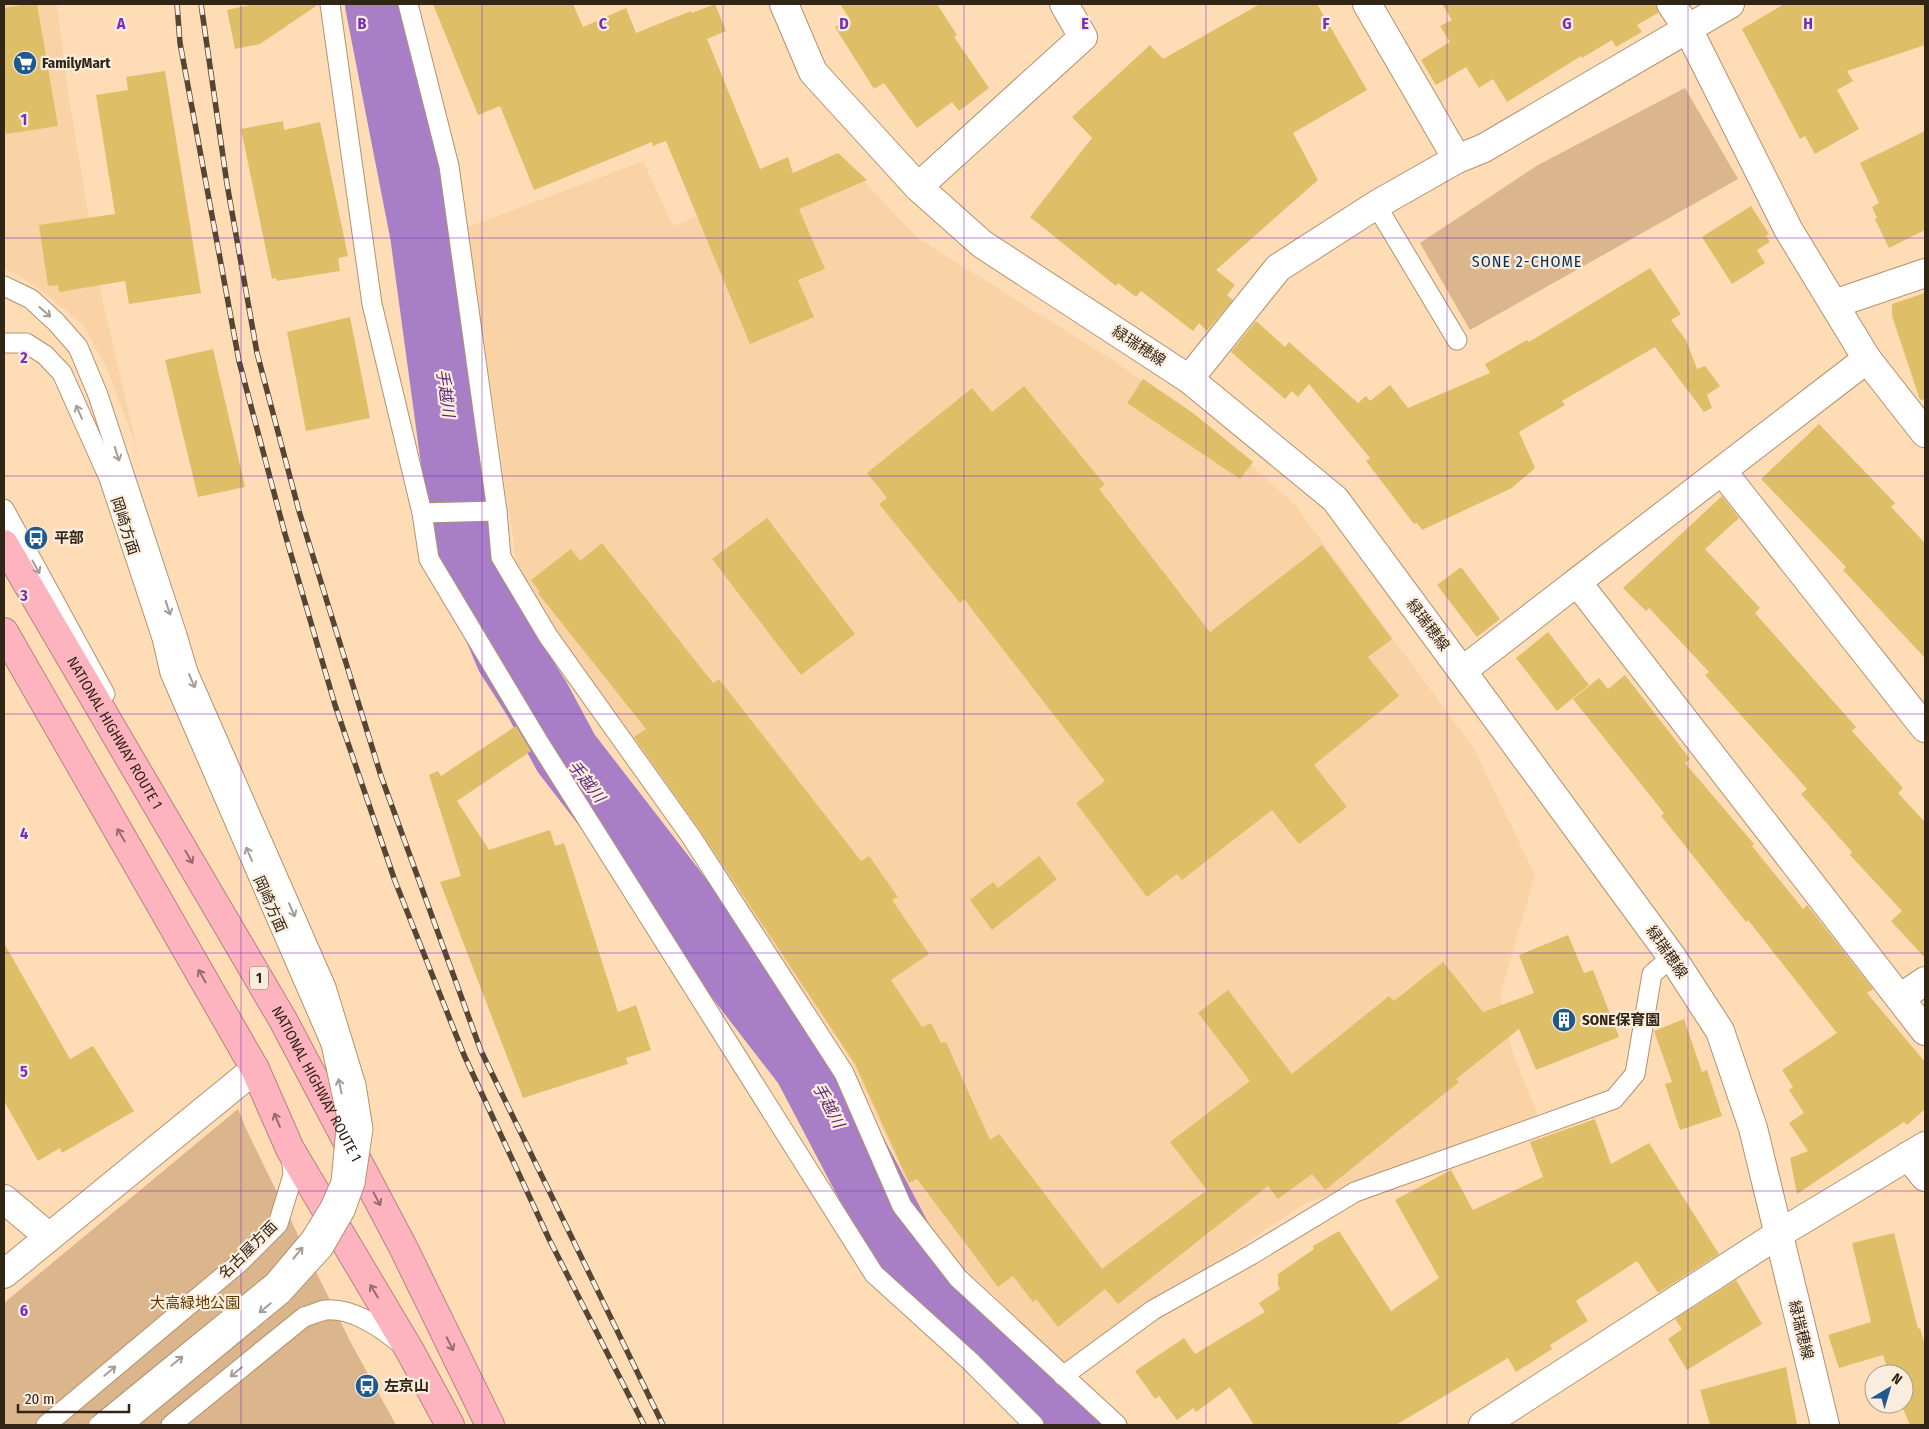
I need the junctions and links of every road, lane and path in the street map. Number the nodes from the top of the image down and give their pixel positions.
1 (330, 4) edge
2 (408, 4) edge
3 (784, 4) edge
4 (1064, 4) edge
5 (1367, 4) edge
6 (1671, 4) edge
7 (1730, 4) edge
8 (1688, 29) junction
9 (1457, 159) junction
10 (918, 187) junction
11 (1376, 205) junction
12 (1925, 273) edge
13 (4, 286) edge
14 (1834, 304) junction
15 (1456, 340) dead end
16 (4, 343) edge
17 (1867, 359) junction
18 (1189, 379) junction
19 (1925, 434) edge
20 (1722, 471) junction
21 (4, 509) edge
22 (493, 511) junction
23 (430, 512) junction
24 (4, 544) edge
25 (1577, 582) junction
26 (4, 632) edge
27 (169, 636) junction
28 (1462, 671) junction
29 (1925, 728) edge
30 (171, 827) junction
31 (1672, 957) junction
32 (1925, 981) edge
33 (1900, 998) junction
34 (1925, 1030) edge
35 (255, 1069) junction
36 (290, 1149) junction
37 (1916, 1151) edge
38 (1925, 1177) edge
39 (4, 1199) edge
40 (1777, 1235) junction
41 (48, 1236) junction
42 (4, 1274) edge
43 (410, 1351) junction
44 (1063, 1376) junction
45 (46, 1425) edge
46 (99, 1425) edge
47 (123, 1425) edge
48 (171, 1425) edge
49 (450, 1425) edge
50 (490, 1425) edge
51 (1034, 1425) edge
52 (1117, 1425) edge
53 (1483, 1425) edge
54 (1825, 1425) edge

1 - 23 lane
2 - 22 lane
3 - 10 street, 緑瑞穂線
4 - 10 street
5 - 9 street
6 - 8 street
7 - 8 street
8 - 9 street
8 - 14 street
9 - 11 street
10 - 18 street, 緑瑞穂線
11 - 15 lane
11 - 18 street
12 - 14 street
13 -> 27 lane
14 - 17 street
27 -> 16 lane, 岡崎方面
17 - 19 street
17 - 20 street
18 - 28 street, 緑瑞穂線
20 - 25 street
20 - 29 street
21 -> 30 lane
22 - 23 lane
22 - 44 lane
23 - 51 lane
24 - 30 highway, NATIONAL HIGHWAY ROUTE 1 / 1
25 - 28 street
25 - 33 street
35 -> 26 highway
46 -> 27 lane, 岡崎方面, bridge
27 -> 47 lane, bridge
28 - 31 street, 緑瑞穂線
30 -> 50 highway, NATIONAL HIGHWAY ROUTE 1 / 1
31 - 40 street, 緑瑞穂線
31 - 44 lane
32 - 33 street
33 - 34 street
36 -> 35 highway
35 - 41 street
43 -> 36 highway
45 -> 36 lane, 名古屋方面
37 - 38 street
37 - 40 street
39 - 41 street
40 - 53 street
40 - 54 street, 緑瑞穂線
41 - 42 street
43 -> 48 lane
43 - 49 highway
44 - 52 lane

